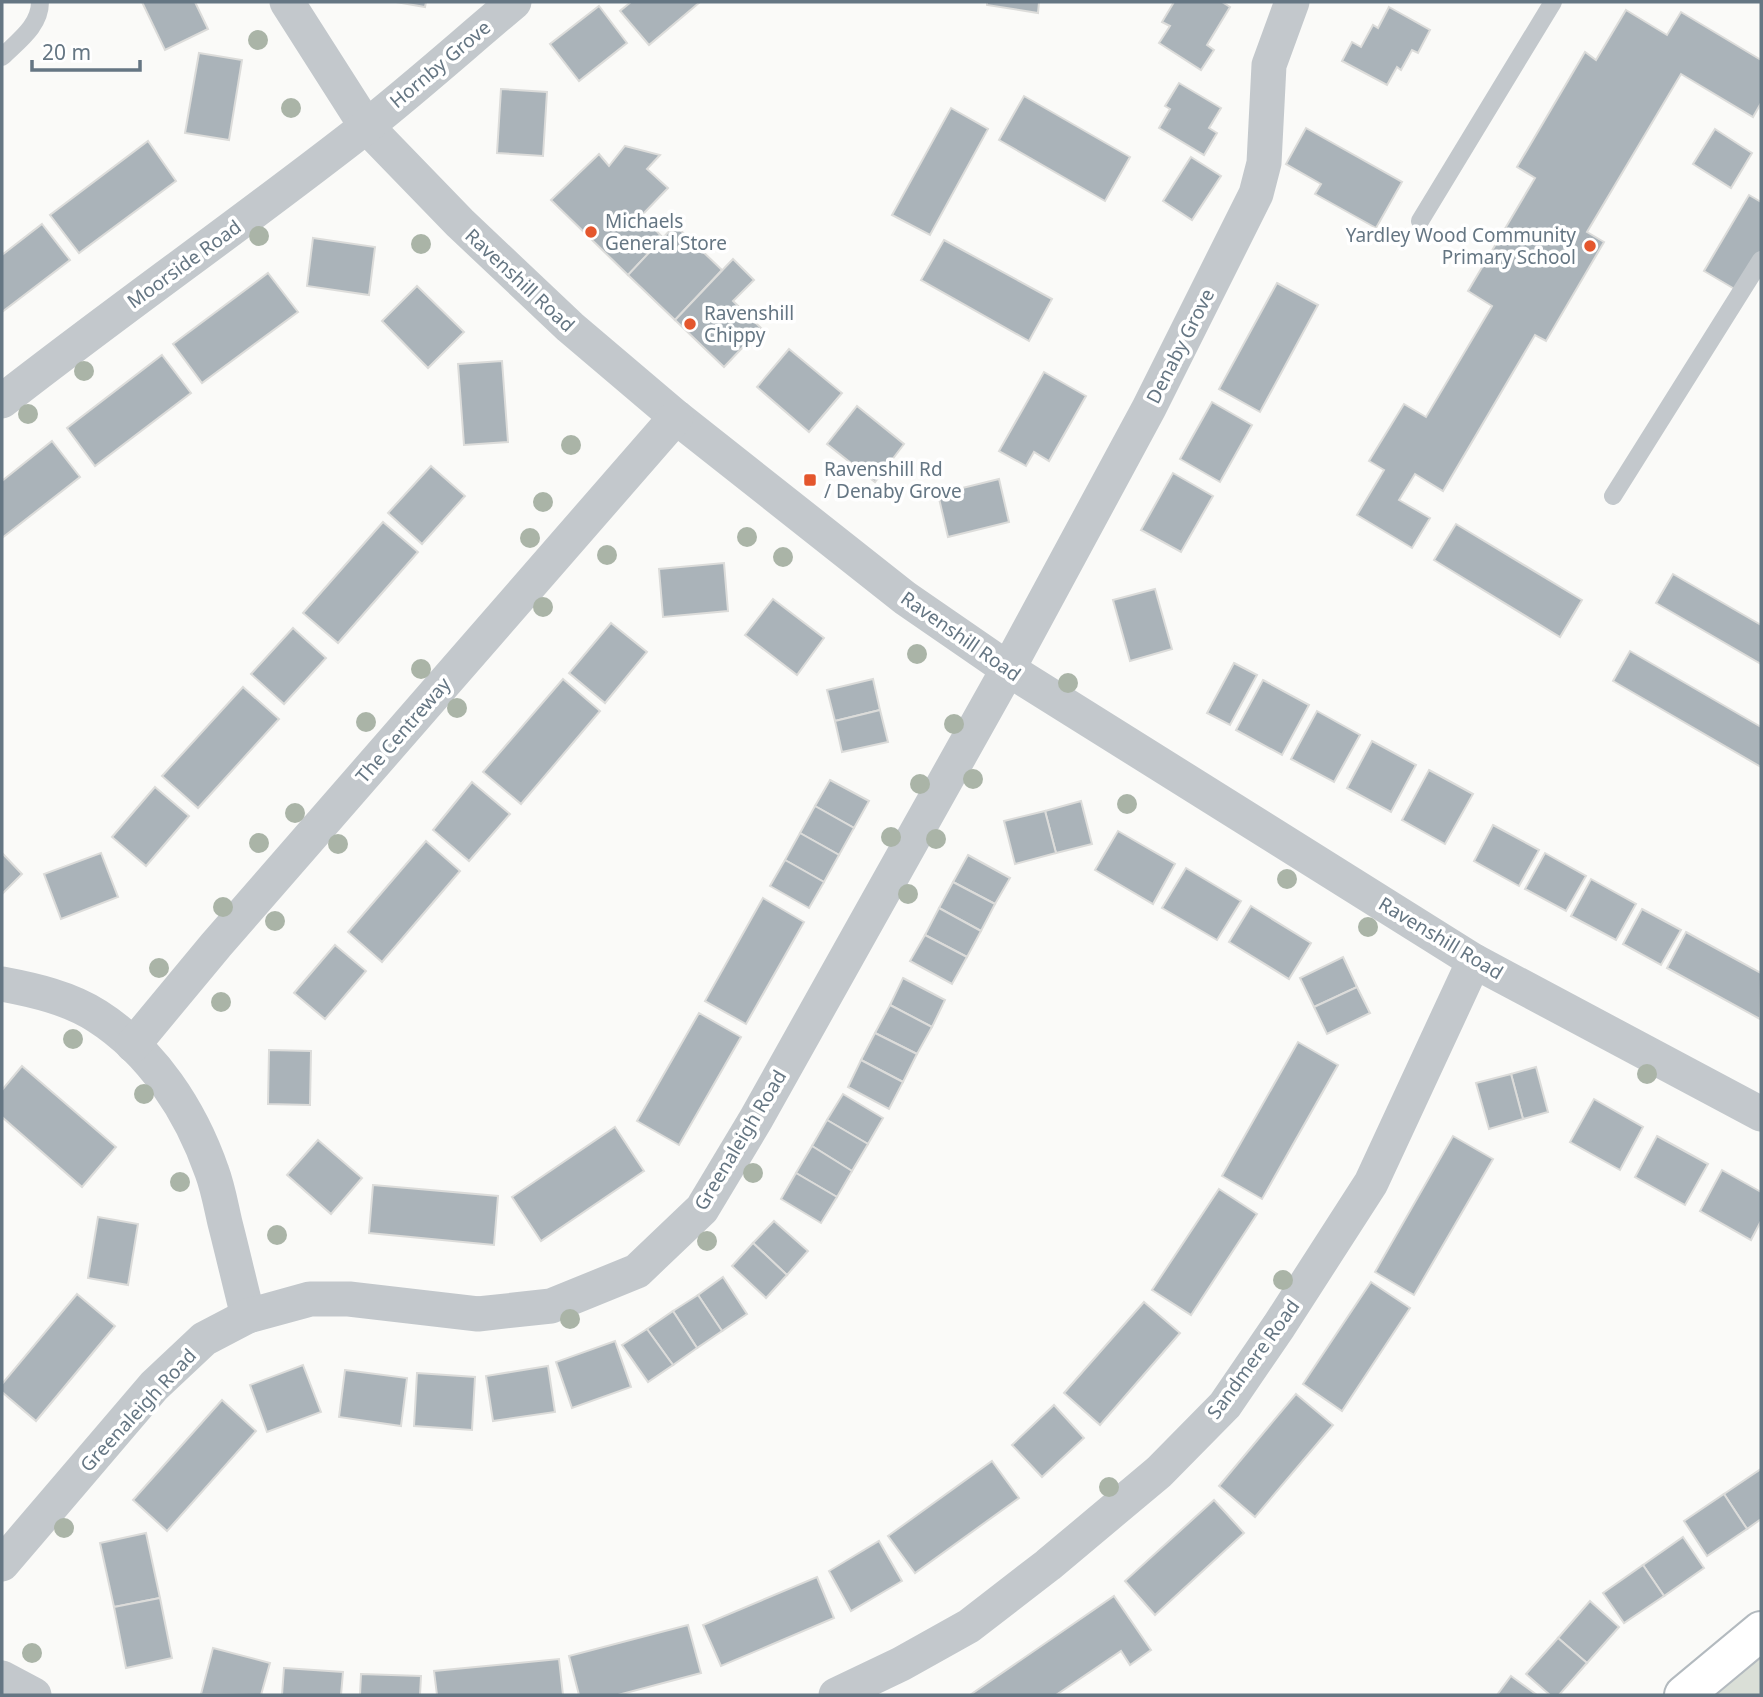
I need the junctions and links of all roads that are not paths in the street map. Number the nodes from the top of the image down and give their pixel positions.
1 (40, 2) edge
2 (287, 2) edge
3 (514, 2) edge
4 (1292, 2) edge
5 (1553, 2) edge
6 (2, 57) edge
7 (366, 126) junction
8 (1420, 220) dead end
9 (1761, 260) edge
10 (2, 401) edge
11 (676, 417) junction
12 (1613, 496) dead end
13 (1008, 669) junction
14 (1474, 961) junction
15 (2, 984) edge
16 (133, 1045) junction
17 (1761, 1114) edge
18 (248, 1316) junction
19 (2, 1564) edge
20 (1761, 1630) edge
21 (2, 1678) edge
22 (34, 1695) edge
23 (836, 1695) edge
24 (1684, 1695) edge

1 - 6 lane
2 - 7 street, Ravenshill Road
3 - 7 street, Hornby Grove
4 - 13 street, Denaby Grove
5 - 8 lane
7 - 10 street, Moorside Road
7 - 11 street, Ravenshill Road
9 - 12 lane
11 - 13 street, Ravenshill Road
11 - 16 street, The Centreway
13 - 14 street, Ravenshill Road
13 - 18 street, Greenaleigh Road
14 - 17 street, Ravenshill Road
14 - 23 street, Sandmere Road
15 - 16 street
16 - 18 street
18 - 19 street, Greenaleigh Road
20 - 24 street
21 - 22 street

